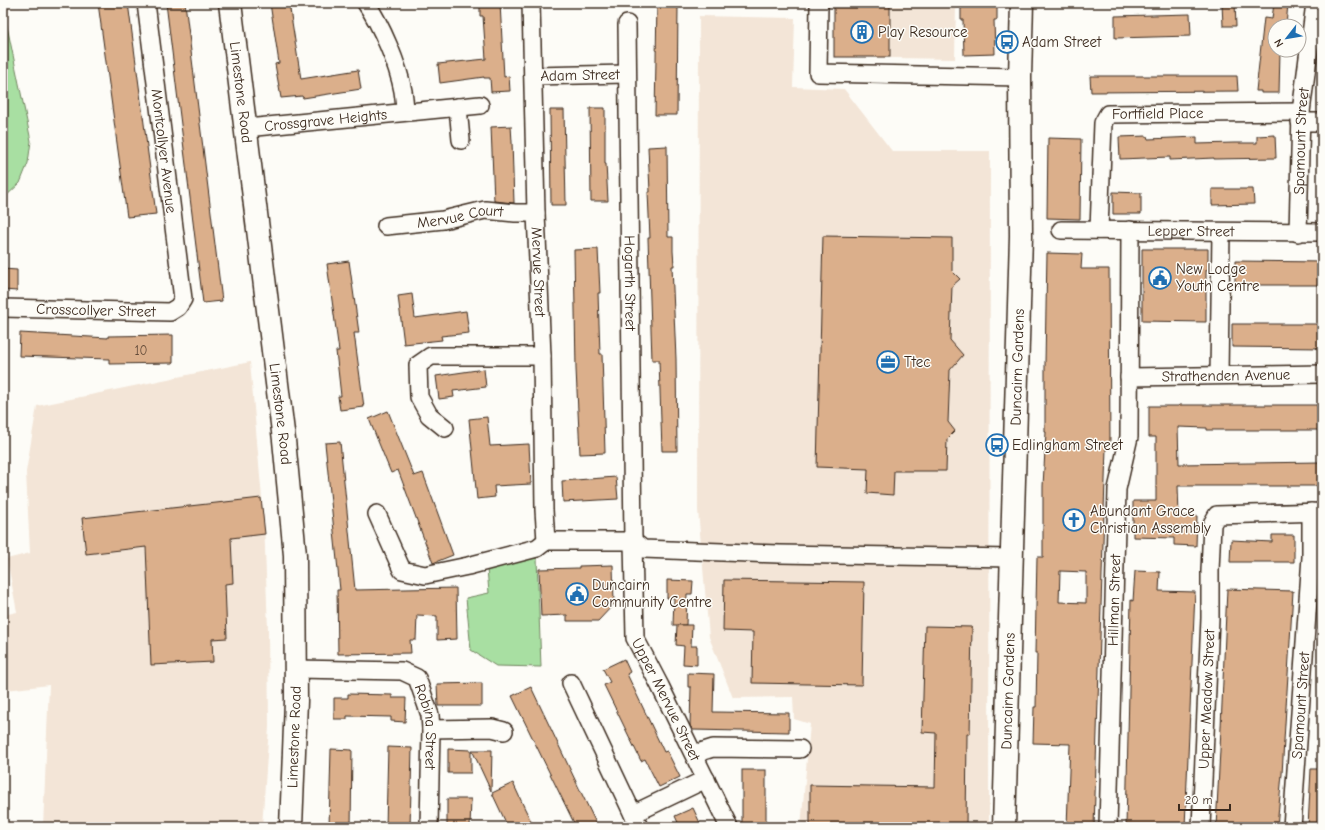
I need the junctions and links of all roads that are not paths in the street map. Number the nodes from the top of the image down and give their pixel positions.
1 (146, 3) edge
2 (230, 3) edge
3 (366, 3) edge
4 (531, 3) edge
5 (819, 3) edge
6 (1022, 3) edge
7 (1315, 3) edge
8 (627, 24) dead end
9 (627, 74) junction
10 (533, 76) junction
11 (1020, 77) junction
12 (480, 105) dead end
13 (458, 107) junction
14 (406, 112) junction
15 (1300, 117) junction
16 (1322, 122) edge
17 (246, 128) junction
18 (461, 140) dead end
19 (536, 213) junction
20 (386, 226) dead end
21 (1061, 230) dead end
22 (1099, 230) junction
23 (1130, 230) junction
24 (1221, 232) junction
25 (1322, 232) edge
26 (1298, 233) junction
27 (183, 298) joint
28 (3, 308) edge
29 (542, 356) junction
30 (1322, 374) edge
31 (1219, 375) junction
32 (1129, 377) junction
33 (445, 428) dead end
34 (1316, 512) edge
35 (377, 514) dead end
36 (546, 541) junction
37 (633, 541) junction
38 (1011, 558) junction
39 (296, 669) junction
40 (571, 682) dead end
41 (431, 729) junction
42 (504, 731) dead end
43 (800, 749) dead end
44 (694, 754) junction
45 (706, 779) junction
46 (636, 820) edge
47 (291, 827) edge
48 (429, 827) edge
49 (729, 827) edge
50 (1004, 827) edge
51 (1108, 827) edge
52 (1201, 827) edge
53 (1292, 827) edge

1 - 27 street, Montcollyer Avenue
2 - 17 main road, Limestone Road
3 - 14 street, Crossgrave Heights
4 - 10 street, Mervue Street
5 - 11 street
6 - 11 main road, Duncairn Gardens
7 - 15 street, Spamount Street
8 - 9 street, Hogarth Street
9 - 10 street, Adam Street
9 - 37 street, Hogarth Street
10 - 19 street, Mervue Street
11 - 38 main road, Duncairn Gardens
12 - 13 street, Crossgrave Heights
13 - 14 street, Crossgrave Heights
13 - 18 street
14 - 17 street, Crossgrave Heights
15 - 16 street
15 - 22 street, Fortfield Place
15 - 26 street, Spamount Street
17 - 39 main road, Limestone Road
19 - 20 street, Mervue Court
19 - 29 street, Mervue Street
21 - 22 street, Lepper Street
22 - 23 street, Lepper Street
23 - 24 street, Lepper Street
23 - 32 street, Hillman Street
24 - 26 street, Lepper Street
24 - 31 street
25 - 26 street, Lepper Street
27 - 28 street, Crosscollyer Street
29 - 33 street
29 - 36 street, Mervue Street
30 - 31 street, Strathenden Avenue
31 - 32 street, Strathenden Avenue
32 - 51 street, Hillman Street
34 - 52 street, Upper Meadow Street
34 - 53 street, Spamount Street
35 - 36 street
36 - 37 street
37 - 38 street
37 - 44 street, Upper Mervue Street
38 - 50 main road, Duncairn Gardens
39 - 41 street, Robina Street
39 - 47 main road, Limestone Road
40 - 46 street
41 - 42 street
41 - 48 street, Robina Street
43 - 44 street
44 - 45 street, Upper Mervue Street
45 - 46 street
45 - 49 street, Upper Mervue Street

